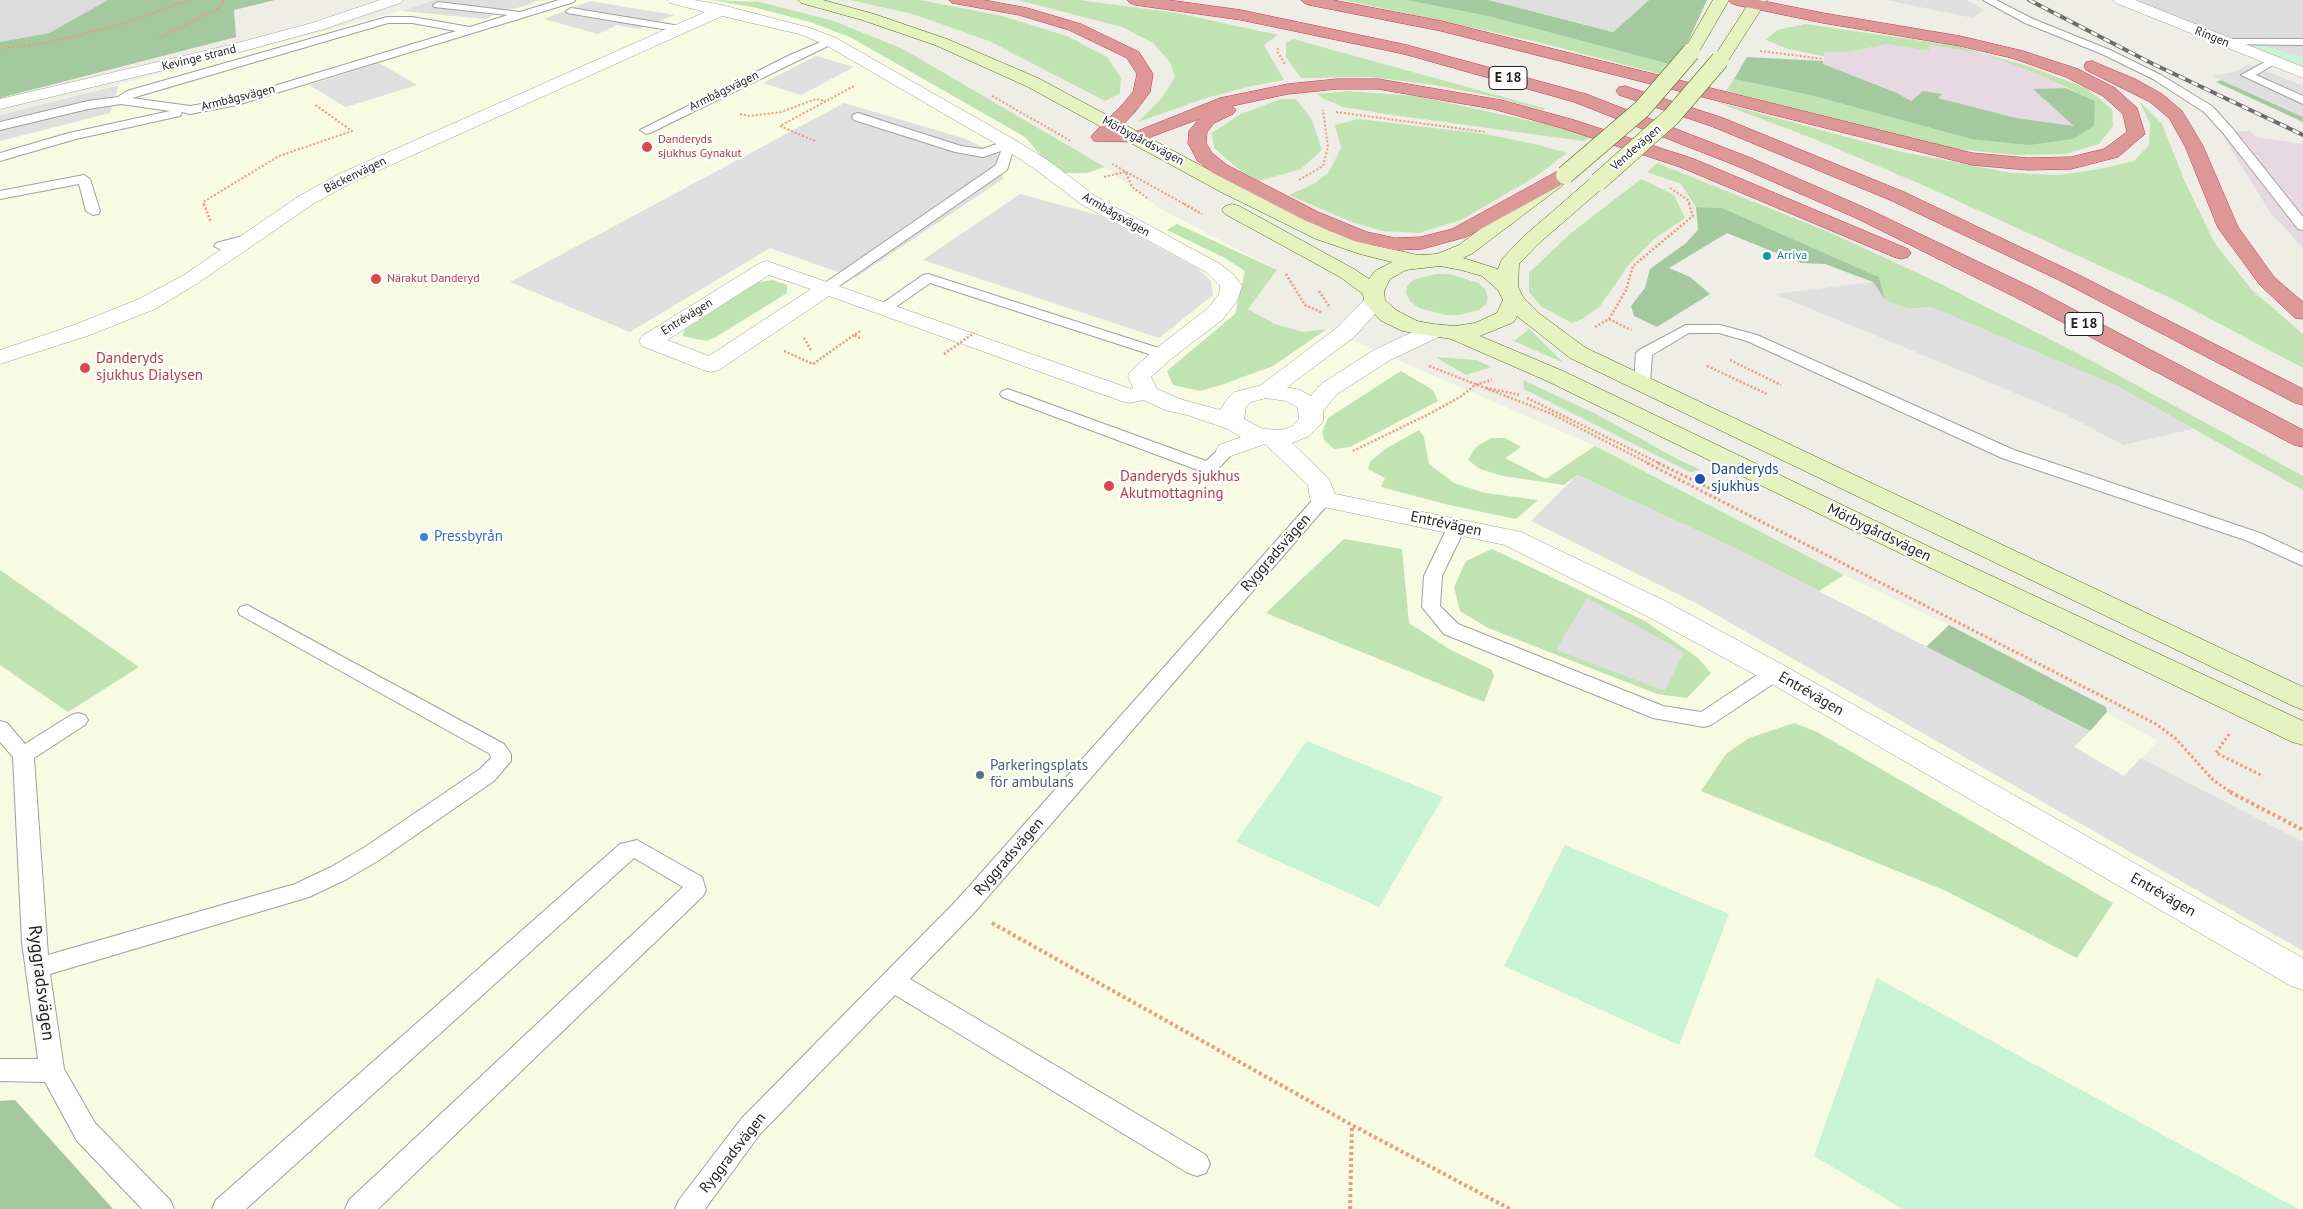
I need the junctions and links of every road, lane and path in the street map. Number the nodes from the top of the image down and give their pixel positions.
1 (189, 0) edge
2 (395, 0) edge
3 (675, 0) edge
4 (806, 0) edge
5 (957, 0) edge
6 (1135, 0) edge
7 (1721, 0) edge
8 (1736, 0) edge
9 (1780, 0) edge
10 (1988, 0) edge
11 (2121, 0) edge
12 (1758, 3) edge
13 (1302, 4) edge
14 (438, 5) dead end
15 (571, 6) edge
16 (722, 10) junction
17 (525, 14) junction
18 (868, 17) junction
19 (680, 29) junction
20 (472, 30) junction
21 (830, 41) junction
22 (2227, 42) junction
23 (2303, 42) edge
24 (1278, 43) dead end
25 (0, 48) edge
26 (1725, 53) junction
27 (794, 57) junction
28 (1823, 59) dead end
29 (2272, 61) junction
30 (812, 62) dead end
31 (882, 70) junction
32 (1289, 71) dead end
33 (2303, 73) edge
34 (1595, 82) dead end
35 (288, 86) junction
36 (1612, 87) dead end
37 (1006, 88) dead end
38 (1255, 96) junction
39 (121, 100) junction
40 (2303, 100) edge
41 (826, 101) junction
42 (0, 104) edge
43 (1318, 105) dead end
44 (692, 107) junction
45 (190, 110) junction
46 (858, 117) dead end
47 (0, 126) edge
48 (646, 130) dead end
49 (1098, 130) junction
50 (1137, 137) junction
51 (815, 141) dead end
52 (1009, 144) junction
53 (0, 157) edge
54 (1125, 172) dead end
55 (1565, 175) junction
56 (1298, 180) dead end
57 (0, 195) edge
58 (1147, 198) dead end
59 (203, 202) dead end
60 (93, 211) dead end
61 (2303, 226) edge
62 (256, 236) junction
63 (221, 246) dead end
64 (1440, 260) junction
65 (1419, 261) junction
66 (1279, 270) dead end
67 (827, 288) junction
68 (1510, 293) junction
69 (1374, 296) junction
70 (885, 308) junction
71 (2303, 313) edge
72 (1330, 316) dead end
73 (1609, 319) dead end
74 (1634, 331) dead end
75 (1444, 332) junction
76 (974, 333) dead end
77 (854, 335) dead end
78 (944, 354) dead end
79 (1163, 354) junction
80 (0, 357) edge
81 (1724, 357) dead end
82 (1421, 362) dead end
83 (813, 364) dead end
84 (1707, 366) dead end
85 (1499, 377) dead end
86 (1642, 384) junction
87 (1781, 384) dead end
88 (1475, 386) junction
89 (1268, 391) junction
90 (1147, 393) junction
91 (1008, 394) dead end
92 (1767, 394) dead end
93 (2223, 398) junction
94 (2303, 398) edge
95 (1241, 399) junction
96 (1193, 409) junction
97 (1306, 420) junction
98 (1239, 425) junction
99 (1268, 437) junction
100 (2303, 440) edge
101 (1228, 450) junction
102 (1353, 451) dead end
103 (1306, 468) junction
104 (1726, 491) dead end
105 (1323, 499) junction
106 (1457, 526) junction
107 (2303, 560) edge
108 (247, 611) dead end
109 (1775, 674) junction
110 (2303, 699) edge
111 (78, 720) dead end
112 (0, 728) edge
113 (2232, 729) dead end
114 (2303, 734) edge
115 (23, 754) junction
116 (2263, 776) dead end
117 (2303, 830) edge
118 (965, 907) junction
119 (37, 968) junction
120 (2303, 975) edge
121 (892, 982) junction
122 (0, 1070) edge
123 (52, 1071) junction
124 (1352, 1124) junction
125 (1197, 1164) dead end
126 (160, 1209) edge
127 (226, 1209) edge
128 (359, 1209) edge
129 (689, 1209) edge
130 (1350, 1209) edge
131 (1510, 1209) edge

1 - 25 path
2 - 42 street, Kevinge strand
3 - 16 street, Armbågsvägen
4 - 18 street, Mörbygårdsvägen
5 - 49 highway
6 - 93 highway, E 18
7 - 55 street, Vendevägen, bridge
8 - 12 highway
9 - 71 highway
10 - 61 lane
11 - 22 street, Ringen
12 - 13 highway
12 - 26 street, Vendevägen
13 - 34 highway, E 18
14 - 17 lane
15 - 17 lane, Armbågsvägen
15 - 19 lane
16 - 19 street, Bäckenvägen
16 - 21 street, Armbågsvägen
17 - 20 lane, Armbågsvägen
18 - 37 street, Mörbygårdsvägen
18 - 49 street, Mörbygårdsvägen
19 - 62 street, Bäckenvägen
20 - 35 lane, Armbågsvägen
20 - 39 lane
21 - 27 lane, Armbågsvägen
21 - 31 street, Armbågsvägen
22 - 23 lane
22 - 29 street, Ringen
24 - 32 path
26 - 28 path
26 - 68 street, Vendevägen, bridge
27 - 30 lane
27 - 44 lane, Armbågsvägen
29 - 33 street, Ringen
29 - 40 lane
31 - 41 path
31 - 52 street, Armbågsvägen
35 - 45 lane, Armbågsvägen
35 - 59 path
36 - 94 highway, E 18
38 - 50 highway
38 - 55 highway
38 - 93 highway
39 - 45 lane, Armbågsvägen
39 - 47 lane, Armbågsvägen
41 - 44 path
41 - 51 path
43 - 56 path
44 - 48 lane, Armbågsvägen
45 - 53 lane
46 - 52 lane
49 - 50 street, Mörbygårdsvägen
49 - 69 street, Mörbygårdsvägen
50 - 65 street, Mörbygårdsvägen
52 - 67 lane
52 - 79 street, Armbågsvägen
54 - 58 path
55 - 64 street, Vendevägen
57 - 60 lane
62 - 63 lane
62 - 80 street, Bäckenvägen
64 - 65 street
64 - 68 street
65 - 69 street
66 - 72 path
67 - 67 street, Entrévägen
67 - 70 street, Entrévägen
68 - 75 street
68 - 86 street
69 - 75 street, Mörbygårdsvägen
69 - 89 street
70 - 79 lane
70 - 90 street, Entrévägen
73 - 74 path
75 - 97 street
75 - 114 street, Mörbygårdsvägen
76 - 78 path, bridge
77 - 83 path
79 - 90 street, Armbågsvägen
81 - 87 path
82 - 88 path
84 - 92 path
85 - 88 path
86 - 107 lane
86 - 110 street
88 - 102 path
88 - 104 path
88 - 117 path
89 - 95 street
89 - 97 street
90 - 96 street
91 - 101 lane
93 - 100 highway, E 18
95 - 96 street
95 - 98 street
96 - 98 street
97 - 99 street
97 - 103 street
98 - 99 street
98 - 101 street
99 - 101 street
99 - 103 street
103 - 105 street
105 - 106 street, Entrévägen
105 - 118 lane, Ryggradsvägen
106 - 109 street, Entrévägen
106 - 109 lane
108 - 119 lane
109 - 120 street, Entrévägen
111 - 115 lane
112 - 115 lane
113 - 116 path
115 - 119 lane, Ryggradsvägen
118 - 121 lane, Ryggradsvägen
118 - 124 path
119 - 123 lane, Ryggradsvägen
121 - 125 lane
121 - 129 lane, Ryggradsvägen
122 - 123 lane
123 - 126 lane, Ryggradsvägen
124 - 130 path
124 - 131 path
127 - 128 lane

